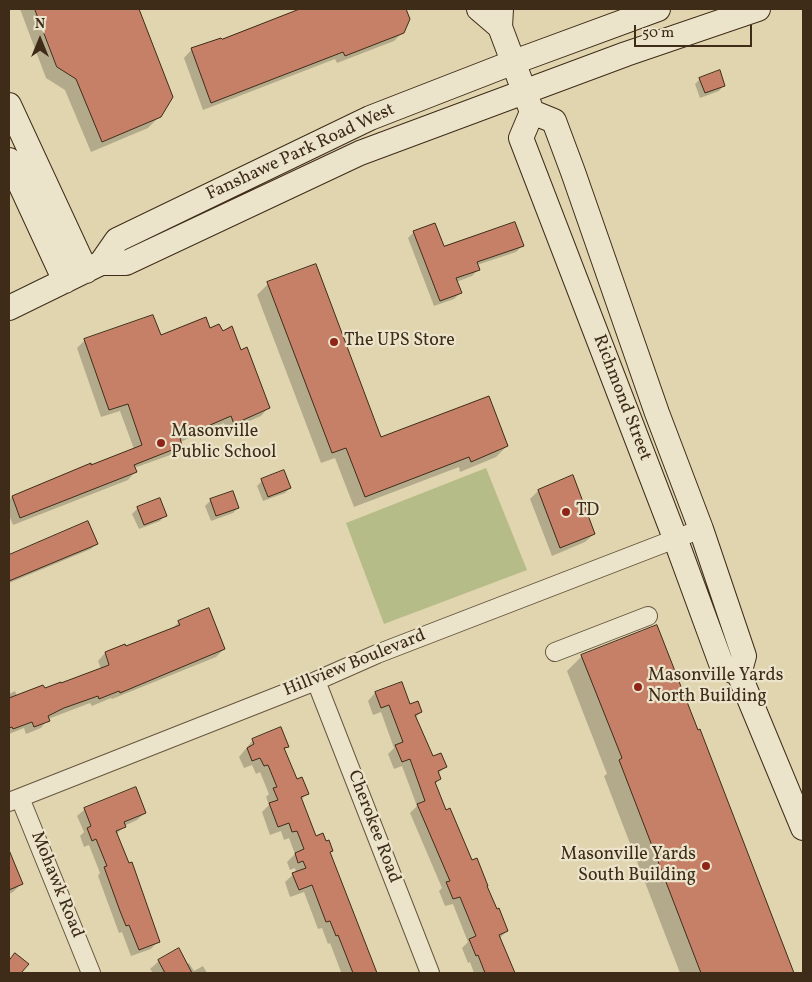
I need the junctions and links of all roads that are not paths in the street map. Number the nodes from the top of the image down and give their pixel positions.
1 (479, 9) edge
2 (658, 9) edge
3 (758, 9) edge
4 (500, 18) edge
5 (514, 62) junction
6 (529, 102) junction
7 (9, 105) edge
8 (9, 160) edge
9 (93, 267) junction
10 (65, 281) junction
11 (9, 308) edge
12 (702, 529) junction
13 (676, 538) junction
14 (648, 616) dead end
15 (555, 652) dead end
16 (739, 674) junction
17 (316, 681) junction
18 (14, 800) edge
19 (803, 828) edge
20 (91, 973) edge
21 (430, 973) edge

1 - 4 main road
2 - 5 main road, Fanshawe Park Road West
3 - 6 main road, Fanshawe Park Road West
4 - 5 main road
5 - 6 main road
5 - 9 main road, Fanshawe Park Road West
6 - 9 main road, Fanshawe Park Road West
6 - 12 main road, Richmond Street
6 - 13 main road, Richmond Street
7 - 9 main road
8 - 10 main road
9 - 10 main road, Fanshawe Park Road West
10 - 11 main road, Fanshawe Park Road West
12 - 13 street, Hillview Boulevard
12 - 16 main road, Richmond Street
13 - 16 main road, Richmond Street
13 - 17 street, Hillview Boulevard
14 - 15 street
16 - 19 main road, Richmond Street
17 - 18 street, Hillview Boulevard
17 - 21 street, Cherokee Road
18 - 20 street, Mohawk Road

